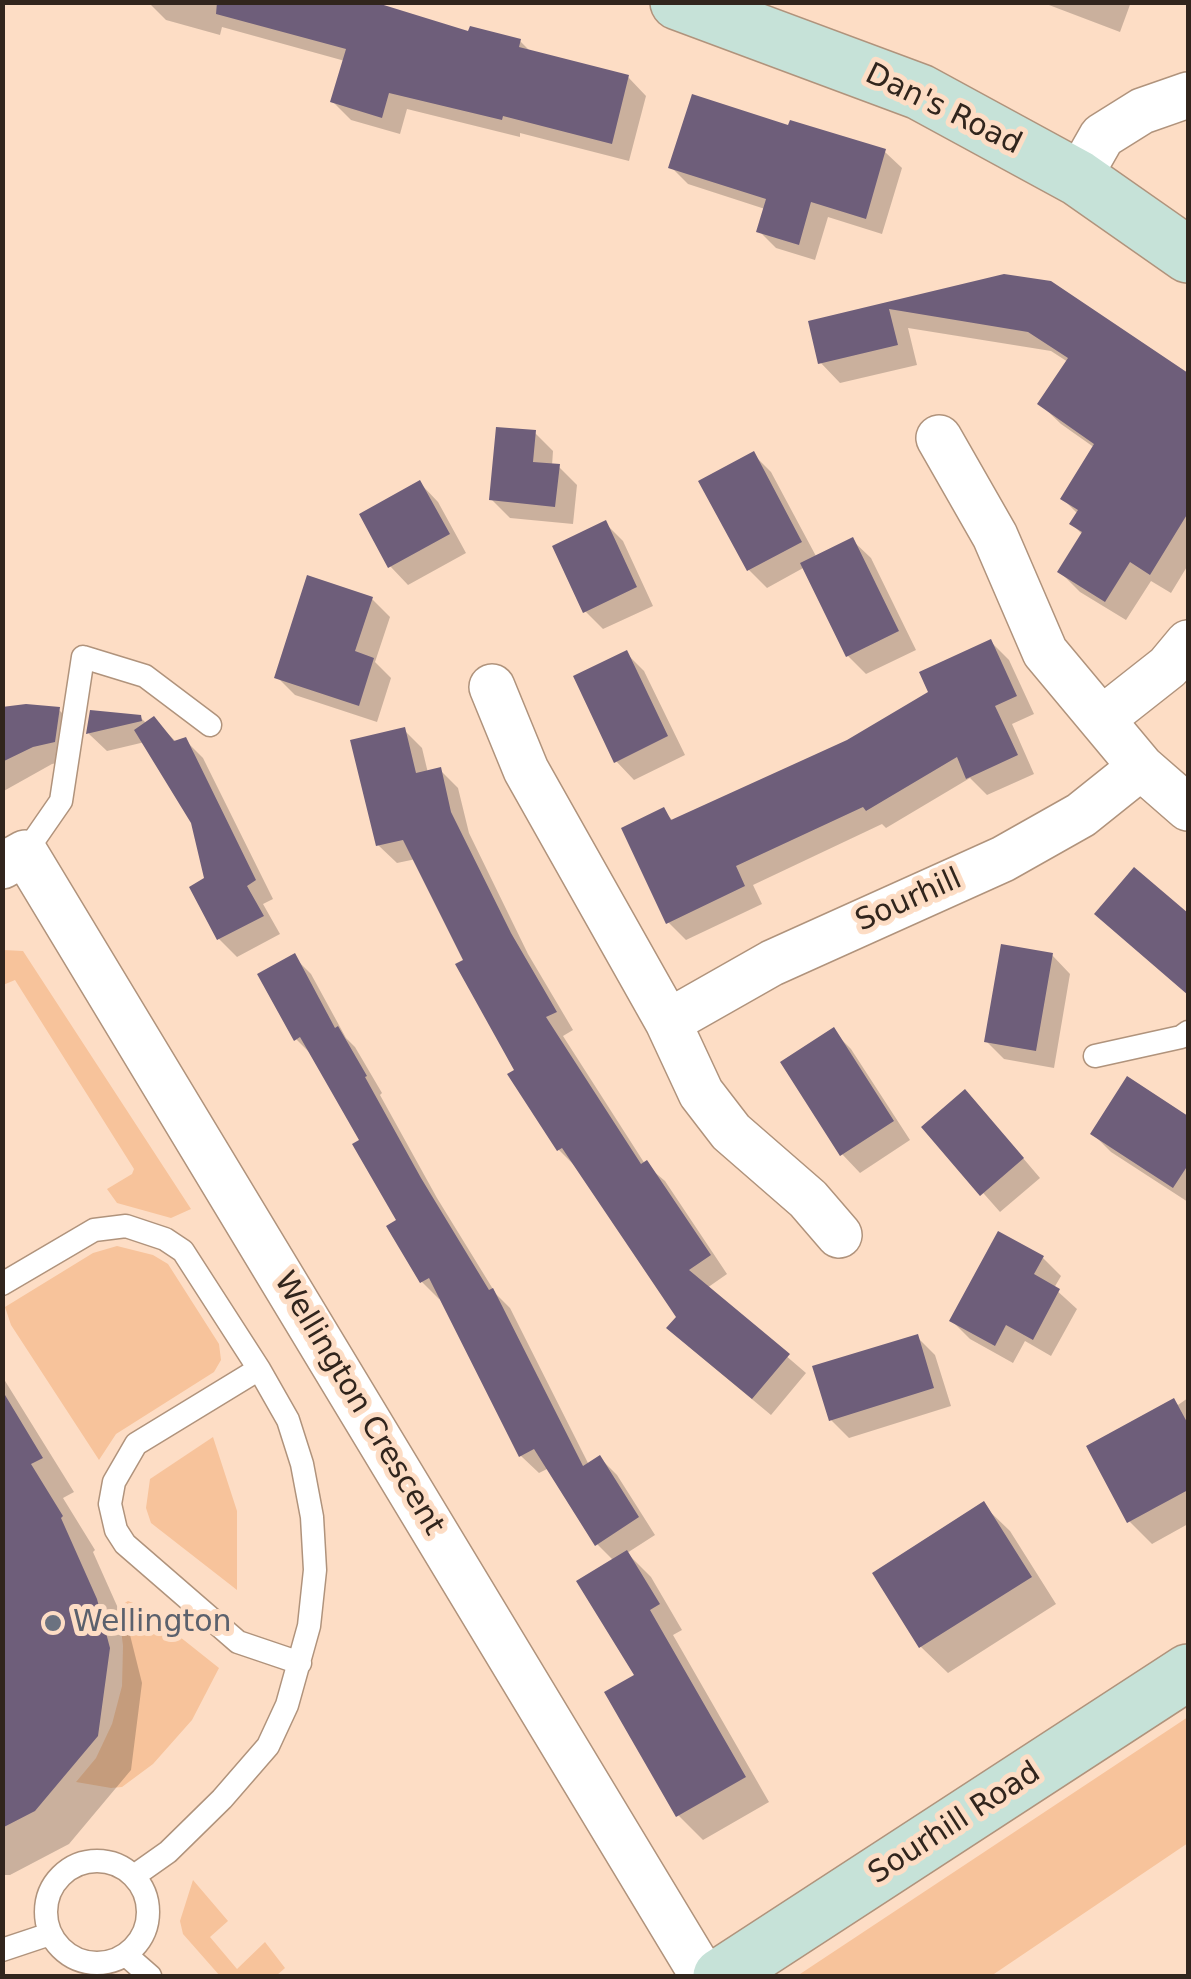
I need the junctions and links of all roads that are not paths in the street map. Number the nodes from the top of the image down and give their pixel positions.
1 (678, 2) edge
2 (1188, 95) edge
3 (1078, 178) junction
4 (1188, 255) edge
5 (939, 438) dead end
6 (1188, 642) edge
7 (492, 687) dead end
8 (1102, 718) junction
9 (210, 725) dead end
10 (1141, 767) junction
11 (1188, 808) edge
12 (14, 860) edge
13 (668, 1022) junction
14 (1188, 1032) edge
15 (1095, 1056) dead end
16 (838, 1236) dead end
17 (2, 1284) edge
18 (259, 1369) junction
19 (300, 1663) junction
20 (1188, 1672) edge
21 (134, 1876) junction
22 (50, 1934) junction
23 (2, 1950) edge
24 (126, 1955) junction
25 (150, 1976) edge
26 (704, 1976) edge
27 (722, 1976) edge

1 - 3 street, Dan's Road
2 - 3 street
3 - 4 street, Dan's Road
5 - 8 street
6 - 8 street
7 - 13 street
8 - 10 street
9 - 12 lane
10 - 11 street
10 - 13 street, Sourhill
12 - 26 street, Wellington Crescent
13 - 16 street
14 - 15 lane
17 - 18 lane
18 - 19 lane
18 - 19 lane
19 - 21 lane
20 - 27 street, Sourhill Road
21 - 22 lane
21 - 24 lane
22 - 23 lane
22 - 24 lane
24 - 25 lane

